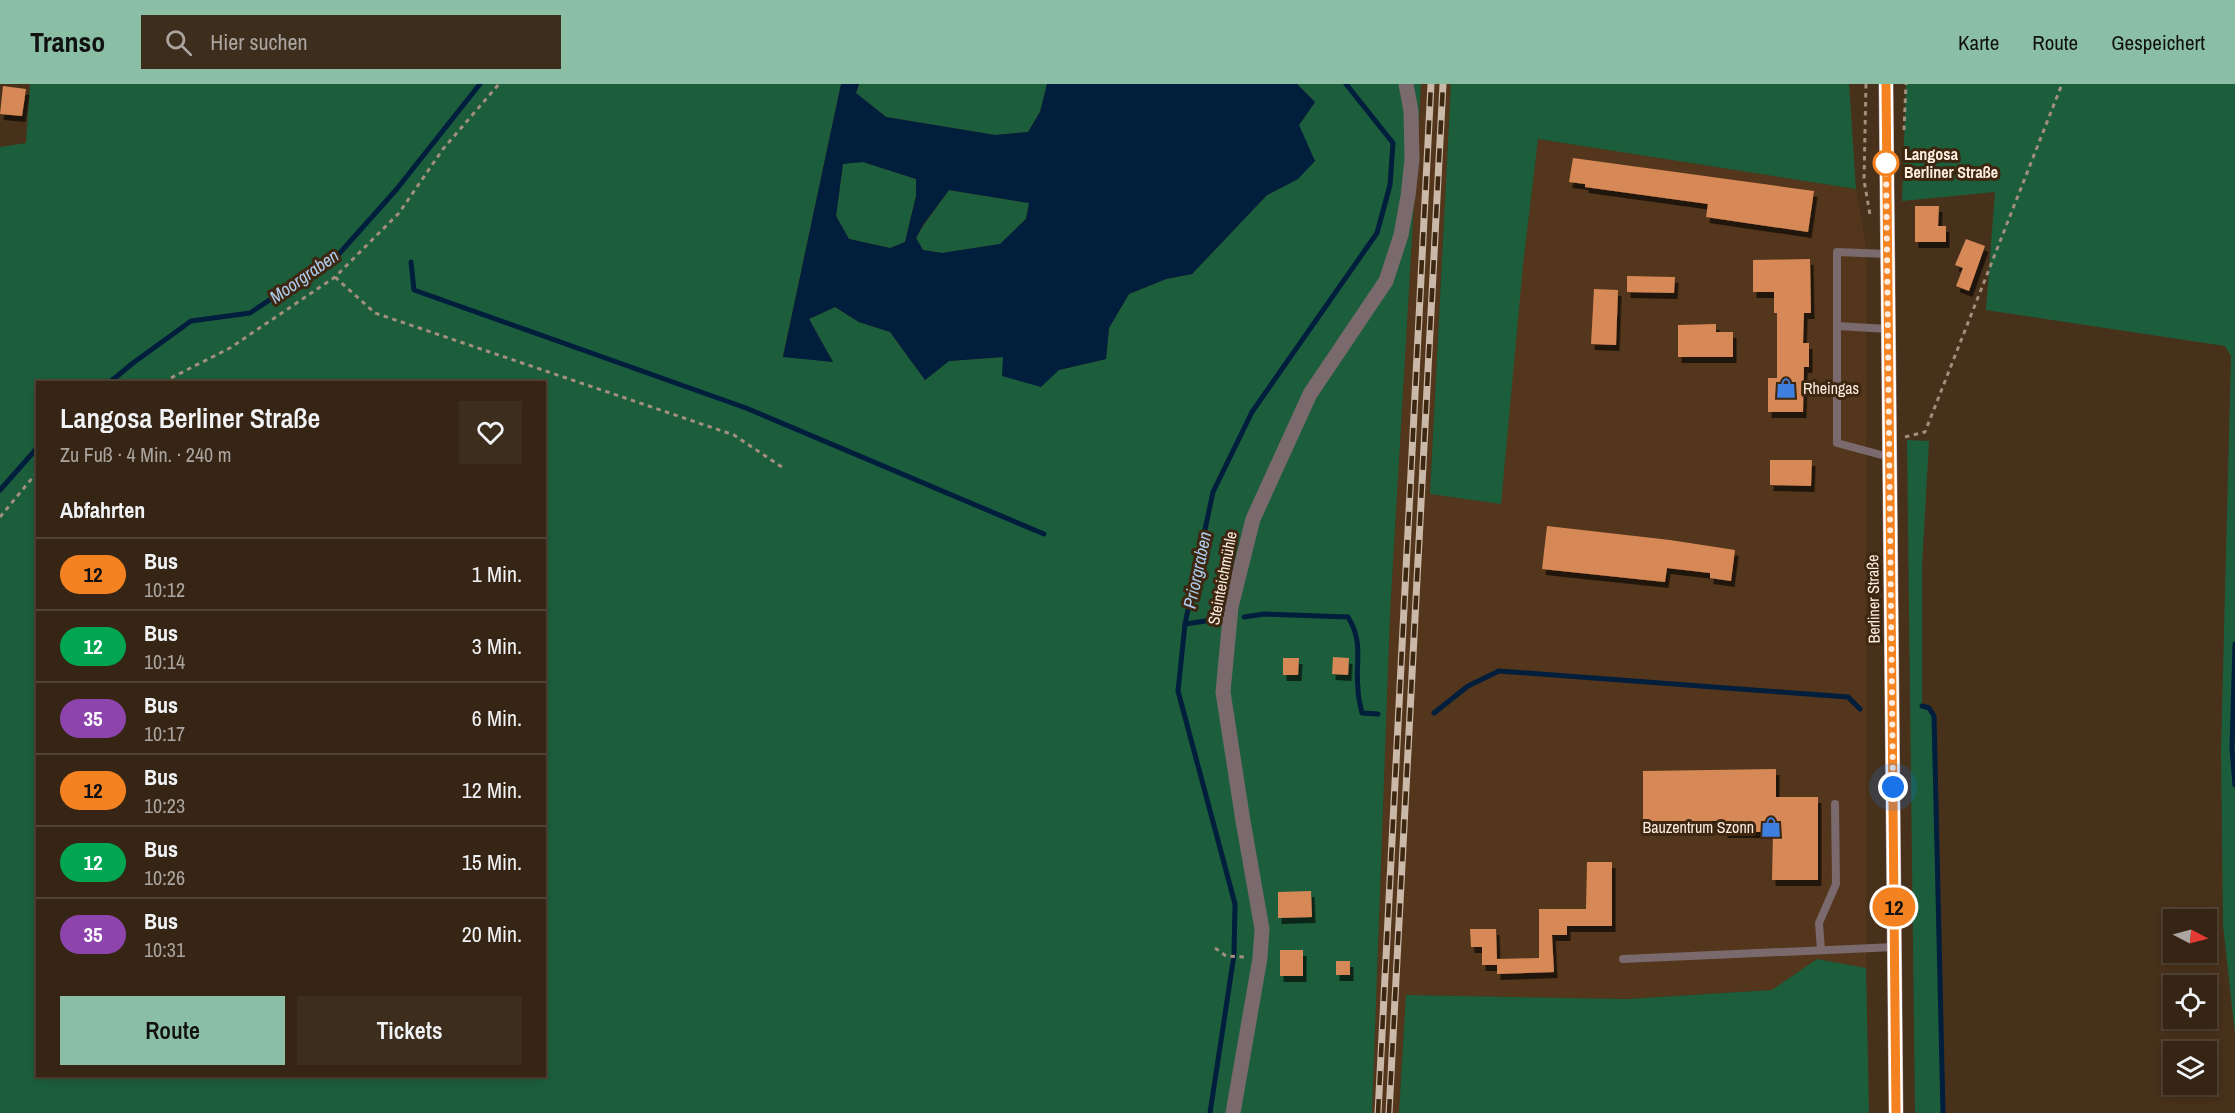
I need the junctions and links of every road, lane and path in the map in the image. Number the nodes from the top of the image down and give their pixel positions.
1 (499, 84) edge
2 (1406, 84) edge
3 (1866, 84) edge
4 (1886, 84) edge
5 (2062, 84) edge
6 (1864, 180) dead end
7 (1887, 254) junction
8 (334, 277) junction
9 (1837, 326) junction
10 (1888, 329) junction
11 (165, 381) edge
12 (1889, 450) junction
13 (785, 469) dead end
14 (36, 473) edge
15 (0, 517) edge
16 (1835, 804) dead end
17 (1895, 947) junction
18 (1215, 948) dead end
19 (1821, 950) junction
20 (1244, 957) dead end
21 (1623, 959) dead end
22 (1233, 1113) edge
23 (1896, 1113) edge

1 - 8 path
2 - 22 street, Steinteichmühle
3 - 6 path
4 - 7 main road, Berliner Straße
5 - 12 path
7 - 9 lane
7 - 10 main road, Berliner Straße
8 - 11 path
8 - 13 path
9 - 10 lane
9 - 12 lane
10 - 12 main road, Berliner Straße
12 - 17 main road, Berliner Straße
14 - 15 path
16 - 19 lane
17 - 19 lane
17 - 23 main road, Berliner Straße
18 - 20 path
19 - 21 lane

